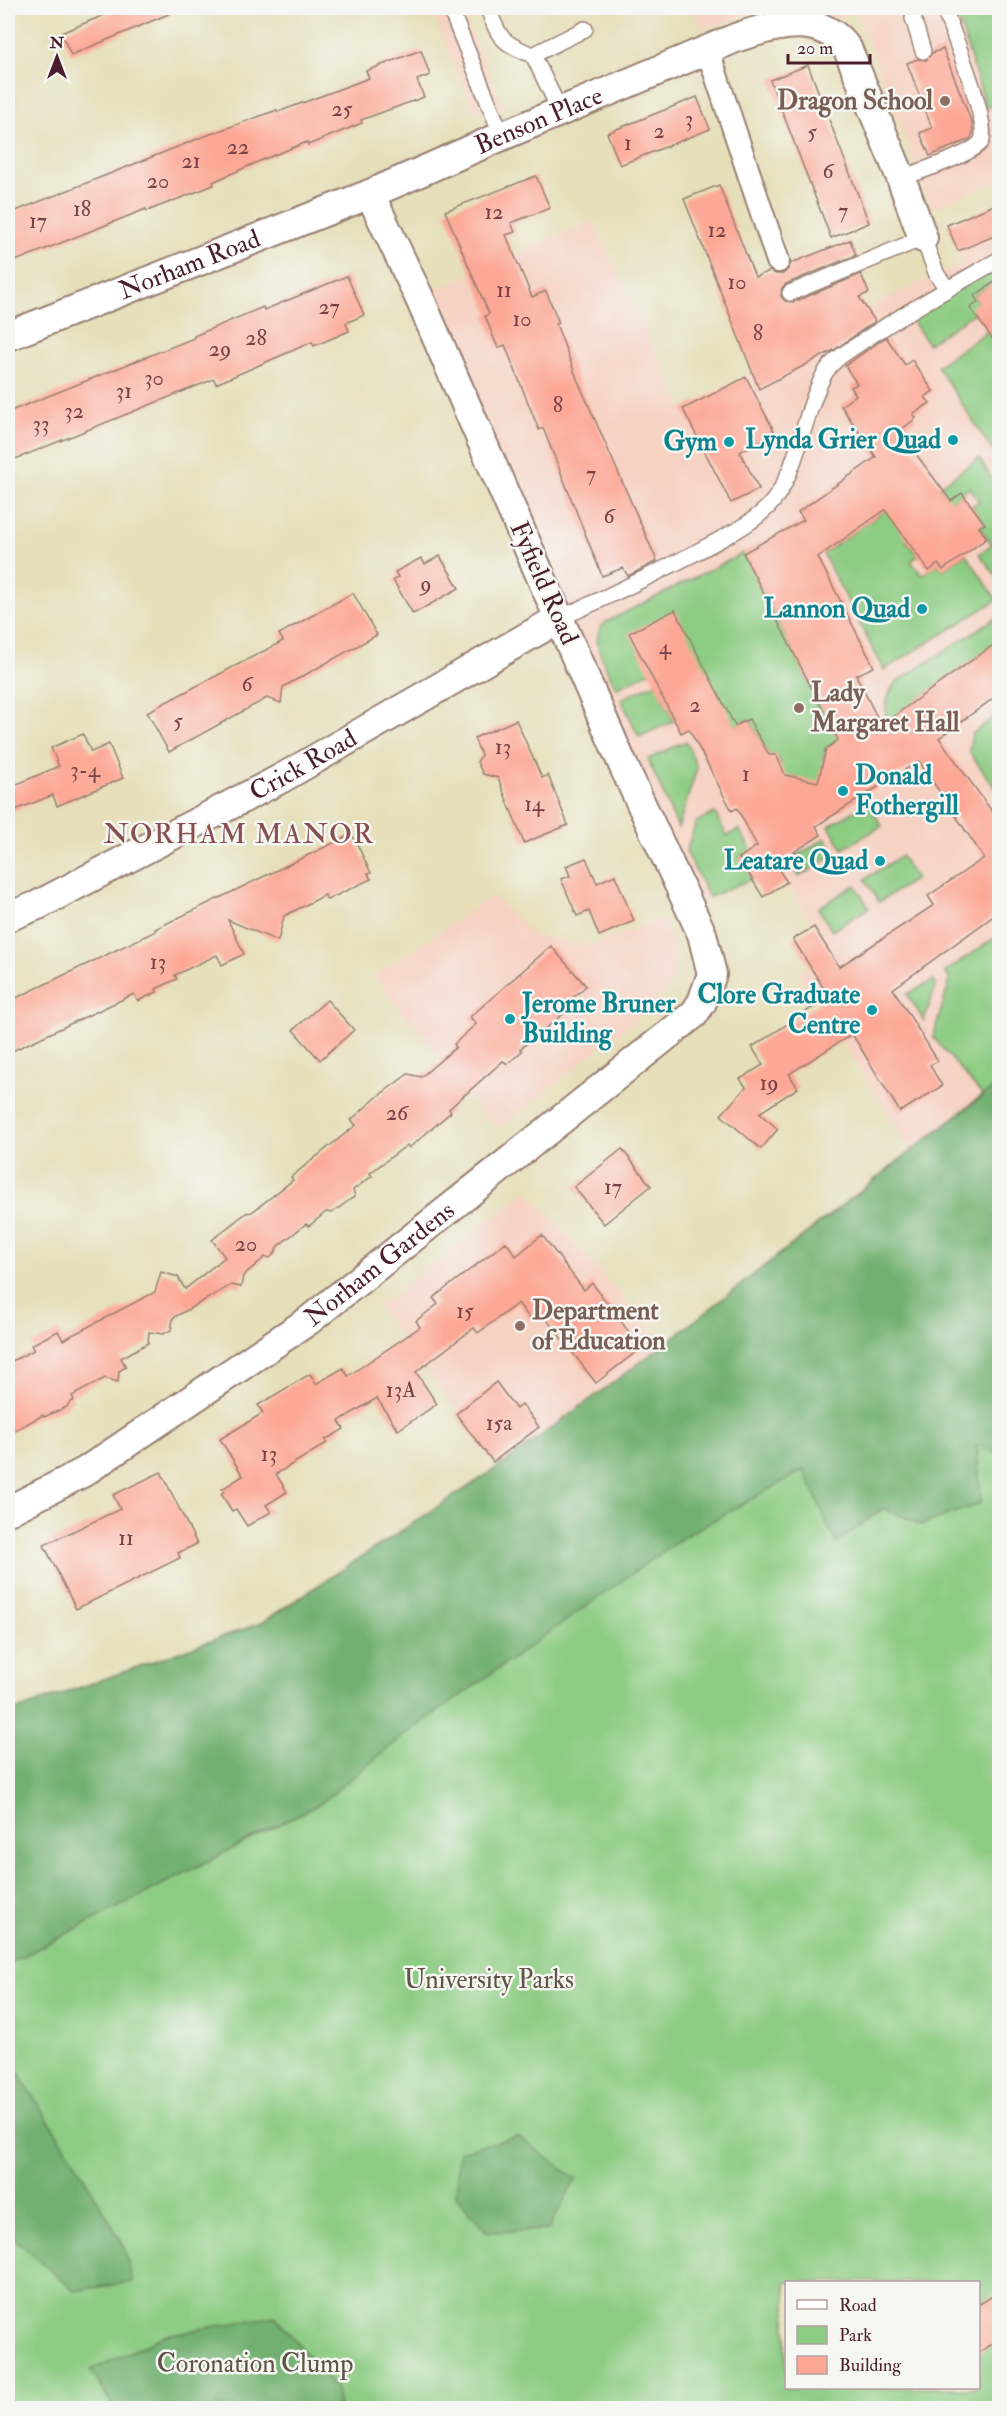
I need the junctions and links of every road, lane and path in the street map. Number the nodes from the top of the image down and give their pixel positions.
1 (450, 8) edge
2 (488, 8) edge
3 (916, 8) edge
4 (942, 8) edge
5 (585, 29) dead end
6 (708, 51) junction
7 (923, 51) dead end
8 (533, 55) junction
9 (560, 111) junction
10 (502, 136) junction
11 (902, 178) junction
12 (370, 194) junction
13 (923, 238) junction
14 (999, 259) edge
15 (778, 261) dead end
16 (948, 289) junction
17 (790, 293) dead end
18 (8, 336) edge
19 (560, 618) junction
20 (8, 917) edge
21 (712, 974) joint
22 (8, 1511) edge

1 - 10 lane
2 - 8 lane
3 - 7 lane
4 - 11 lane
5 - 8 lane
6 - 9 street, Benson Place
6 - 11 street, Benson Place
6 - 15 street
8 - 9 lane
9 - 10 street, Benson Place
10 - 12 street, Benson Place
11 - 13 street, Benson Place
12 - 18 street, Norham Road
12 - 19 street, Fyfield Road
13 - 16 lane
13 - 17 lane
14 - 16 lane
16 - 19 lane
19 - 20 street, Crick Road
19 - 21 street, Fyfield Road
21 - 22 street, Norham Gardens

